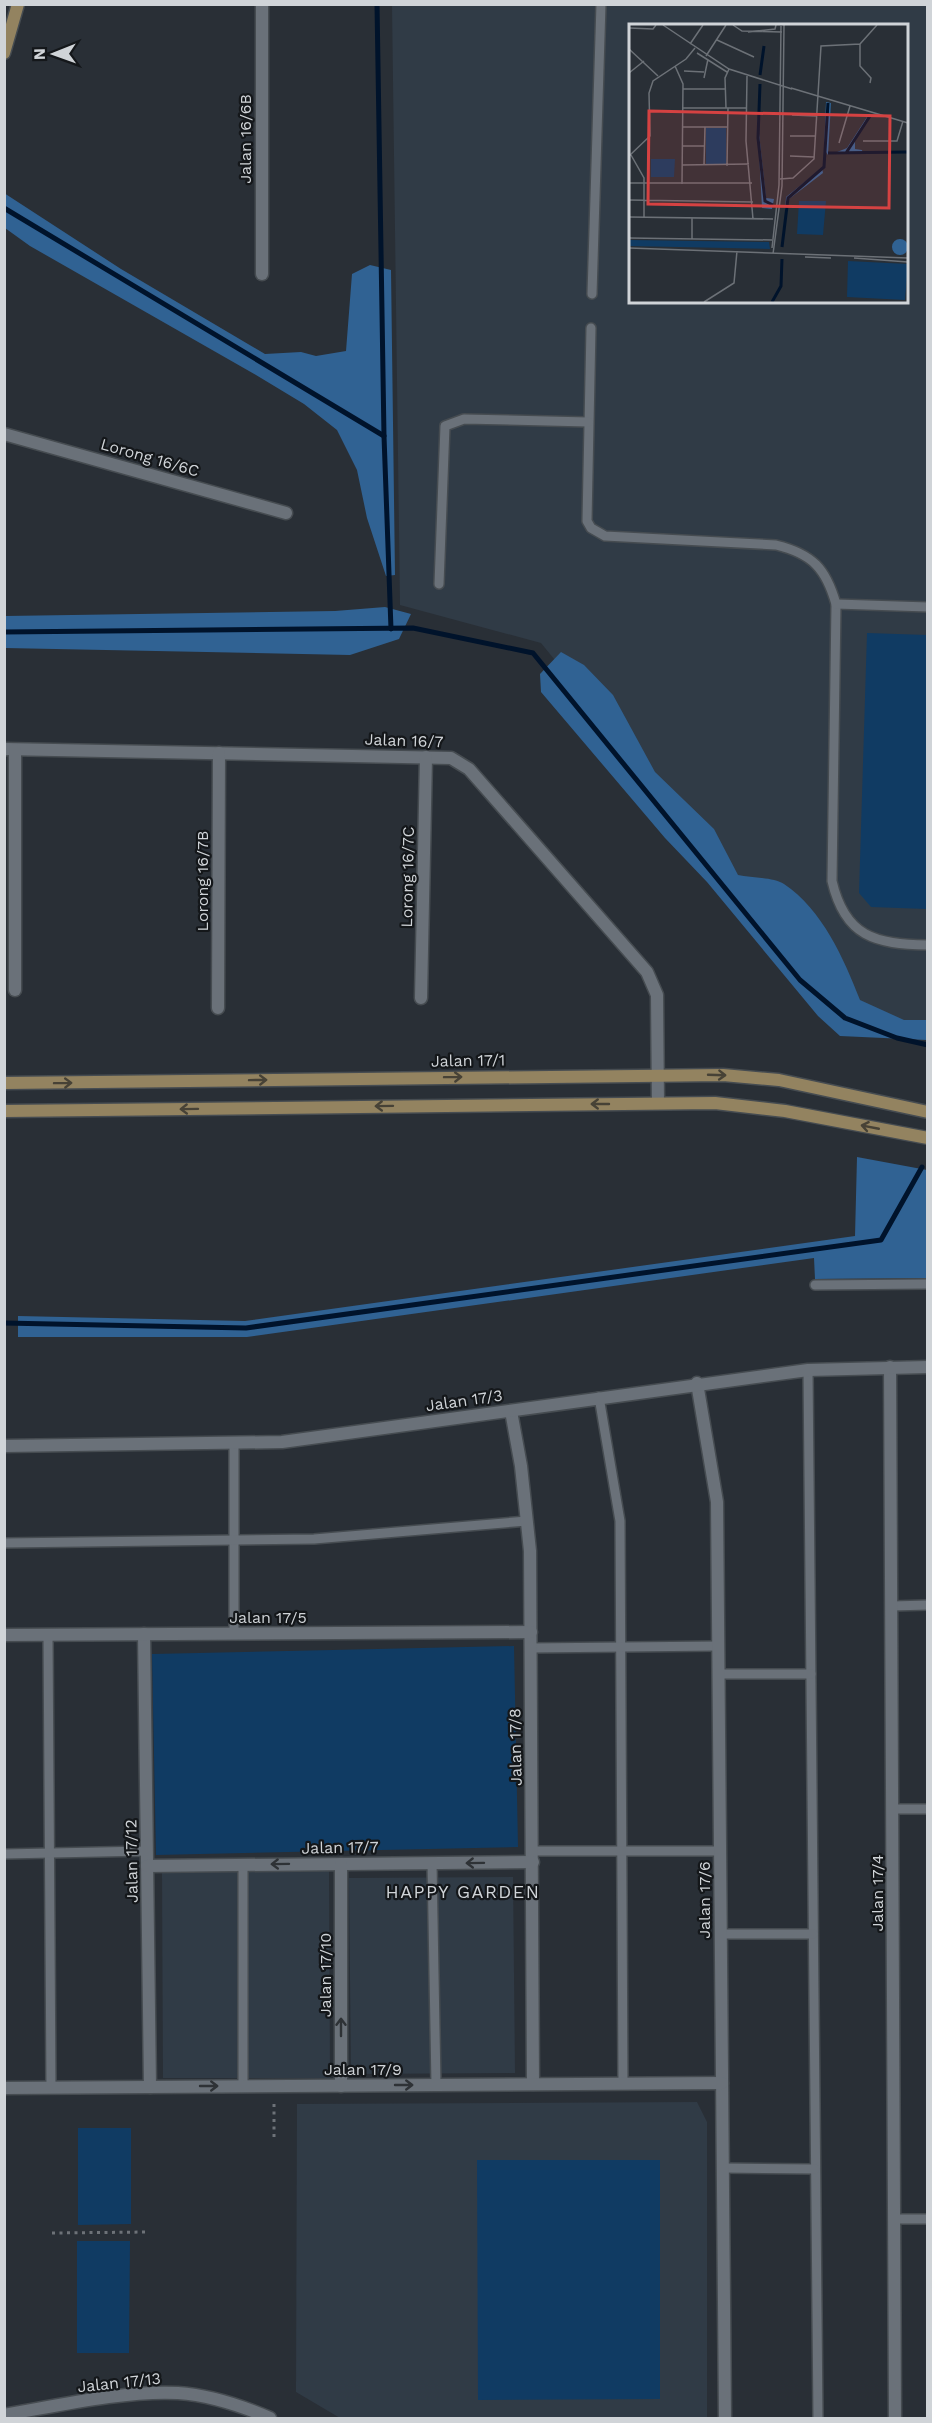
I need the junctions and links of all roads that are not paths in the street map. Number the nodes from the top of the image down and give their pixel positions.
1 (18, 4) edge
2 (262, 4) edge
3 (601, 4) edge
4 (4, 53) edge
5 (262, 274) dead end
6 (592, 294) dead end
7 (591, 328) dead end
8 (588, 422) junction
9 (4, 434) edge
10 (286, 513) dead end
11 (439, 584) dead end
12 (836, 604) junction
13 (927, 607) edge
14 (10, 749) edge
15 (219, 753) junction
16 (426, 757) junction
17 (927, 945) edge
18 (15, 990) dead end
19 (421, 998) dead end
20 (218, 1008) dead end
21 (659, 1074) junction
22 (4, 1083) edge
23 (658, 1103) junction
24 (4, 1112) edge
25 (927, 1112) edge
26 (927, 1138) edge
27 (927, 1284) edge
28 (815, 1285) dead end
29 (891, 1367) junction
30 (927, 1367) edge
31 (808, 1370) junction
32 (697, 1383) junction
33 (599, 1397) junction
34 (511, 1411) junction
35 (234, 1445) junction
36 (4, 1446) edge
37 (527, 1521) junction
38 (234, 1542) junction
39 (4, 1543) edge
40 (927, 1605) edge
41 (892, 1606) junction
42 (531, 1632) junction
43 (144, 1634) junction
44 (234, 1634) junction
45 (4, 1635) edge
46 (48, 1635) junction
47 (718, 1646) junction
48 (621, 1647) junction
49 (531, 1648) junction
50 (718, 1674) junction
51 (811, 1674) junction
52 (893, 1809) junction
53 (927, 1809) edge
54 (147, 1851) junction
55 (622, 1851) junction
56 (720, 1851) junction
57 (51, 1853) junction
58 (4, 1854) edge
59 (533, 1857) junction
60 (432, 1863) junction
61 (341, 1864) junction
62 (243, 1865) junction
63 (147, 1866) junction
64 (721, 1934) junction
65 (813, 1934) junction
66 (722, 2083) junction
67 (533, 2084) junction
68 (623, 2084) junction
69 (436, 2085) junction
70 (243, 2086) junction
71 (341, 2086) junction
72 (150, 2087) junction
73 (4, 2088) edge
74 (51, 2088) junction
75 (723, 2168) junction
76 (815, 2169) junction
77 (895, 2219) junction
78 (927, 2219) edge
79 (4, 2415) edge
80 (270, 2418) edge
81 (724, 2418) edge
82 (818, 2418) edge
83 (896, 2418) edge

1 - 4 street
2 - 5 street, Jalan 16/6B
3 - 6 lane
7 - 8 lane
8 - 11 lane
8 - 12 lane
9 - 10 street, Lorong 16/6C
12 - 13 lane
12 - 17 lane
14 - 15 street, Jalan 16/7
14 - 18 street
15 - 16 street, Jalan 16/7
15 - 20 street, Lorong 16/7B
16 - 19 street, Lorong 16/7C
16 - 21 street, Jalan 16/7
22 -> 21 street, Jalan 17/1
21 - 23 street, Jalan 16/7
21 -> 25 street, Jalan 17/1
23 -> 24 street
26 -> 23 street
27 - 28 lane
29 - 30 street, Jalan 17/3
29 - 31 street, Jalan 17/3
29 - 41 street, Jalan 17/4
31 - 32 street, Jalan 17/3
31 - 51 lane
32 - 33 street, Jalan 17/3
32 - 47 street, Jalan 17/6
33 - 34 street, Jalan 17/3
33 - 48 lane
34 - 35 street, Jalan 17/3
34 - 37 street, Jalan 17/8
35 - 36 street, Jalan 17/3
35 - 38 lane
37 - 38 lane
37 - 42 street, Jalan 17/8
38 - 39 lane
38 - 44 lane
40 - 41 lane
41 - 52 street, Jalan 17/4
42 - 44 street, Jalan 17/5
42 - 49 street, Jalan 17/8
43 - 44 street, Jalan 17/5
43 - 46 street, Jalan 17/5
43 - 54 street, Jalan 17/12
45 - 46 street, Jalan 17/5
46 - 57 lane
47 - 48 lane
47 - 50 street, Jalan 17/6
48 - 49 lane
48 - 55 lane
49 - 59 street, Jalan 17/8
50 - 51 lane
50 - 56 street, Jalan 17/6
51 - 65 lane
52 - 53 lane
52 - 77 street, Jalan 17/4
54 - 57 lane
54 - 63 street, Jalan 17/12
55 - 56 lane
55 - 59 lane
55 - 68 lane
56 - 64 street, Jalan 17/6
57 - 58 lane
57 - 74 lane
59 -> 60 street, Jalan 17/7
59 - 67 street, Jalan 17/8
60 - 61 street, Jalan 17/7
60 - 69 lane
61 -> 62 street, Jalan 17/7
71 -> 61 street, Jalan 17/10
62 - 63 street, Jalan 17/7
62 - 70 lane
63 - 72 street, Jalan 17/12
64 - 65 lane
64 - 66 street, Jalan 17/6
65 - 76 lane
66 - 68 street, Jalan 17/9
66 - 75 street, Jalan 17/6
67 - 68 street, Jalan 17/9
67 - 69 street, Jalan 17/9
71 -> 69 street, Jalan 17/9
70 - 71 street, Jalan 17/9
72 -> 70 street, Jalan 17/9
72 - 74 street, Jalan 17/9
73 - 74 street, Jalan 17/9
75 - 76 lane
75 - 81 street, Jalan 17/6
76 - 82 lane
77 - 78 lane
77 - 83 street, Jalan 17/4
79 - 80 street, Jalan 17/13

